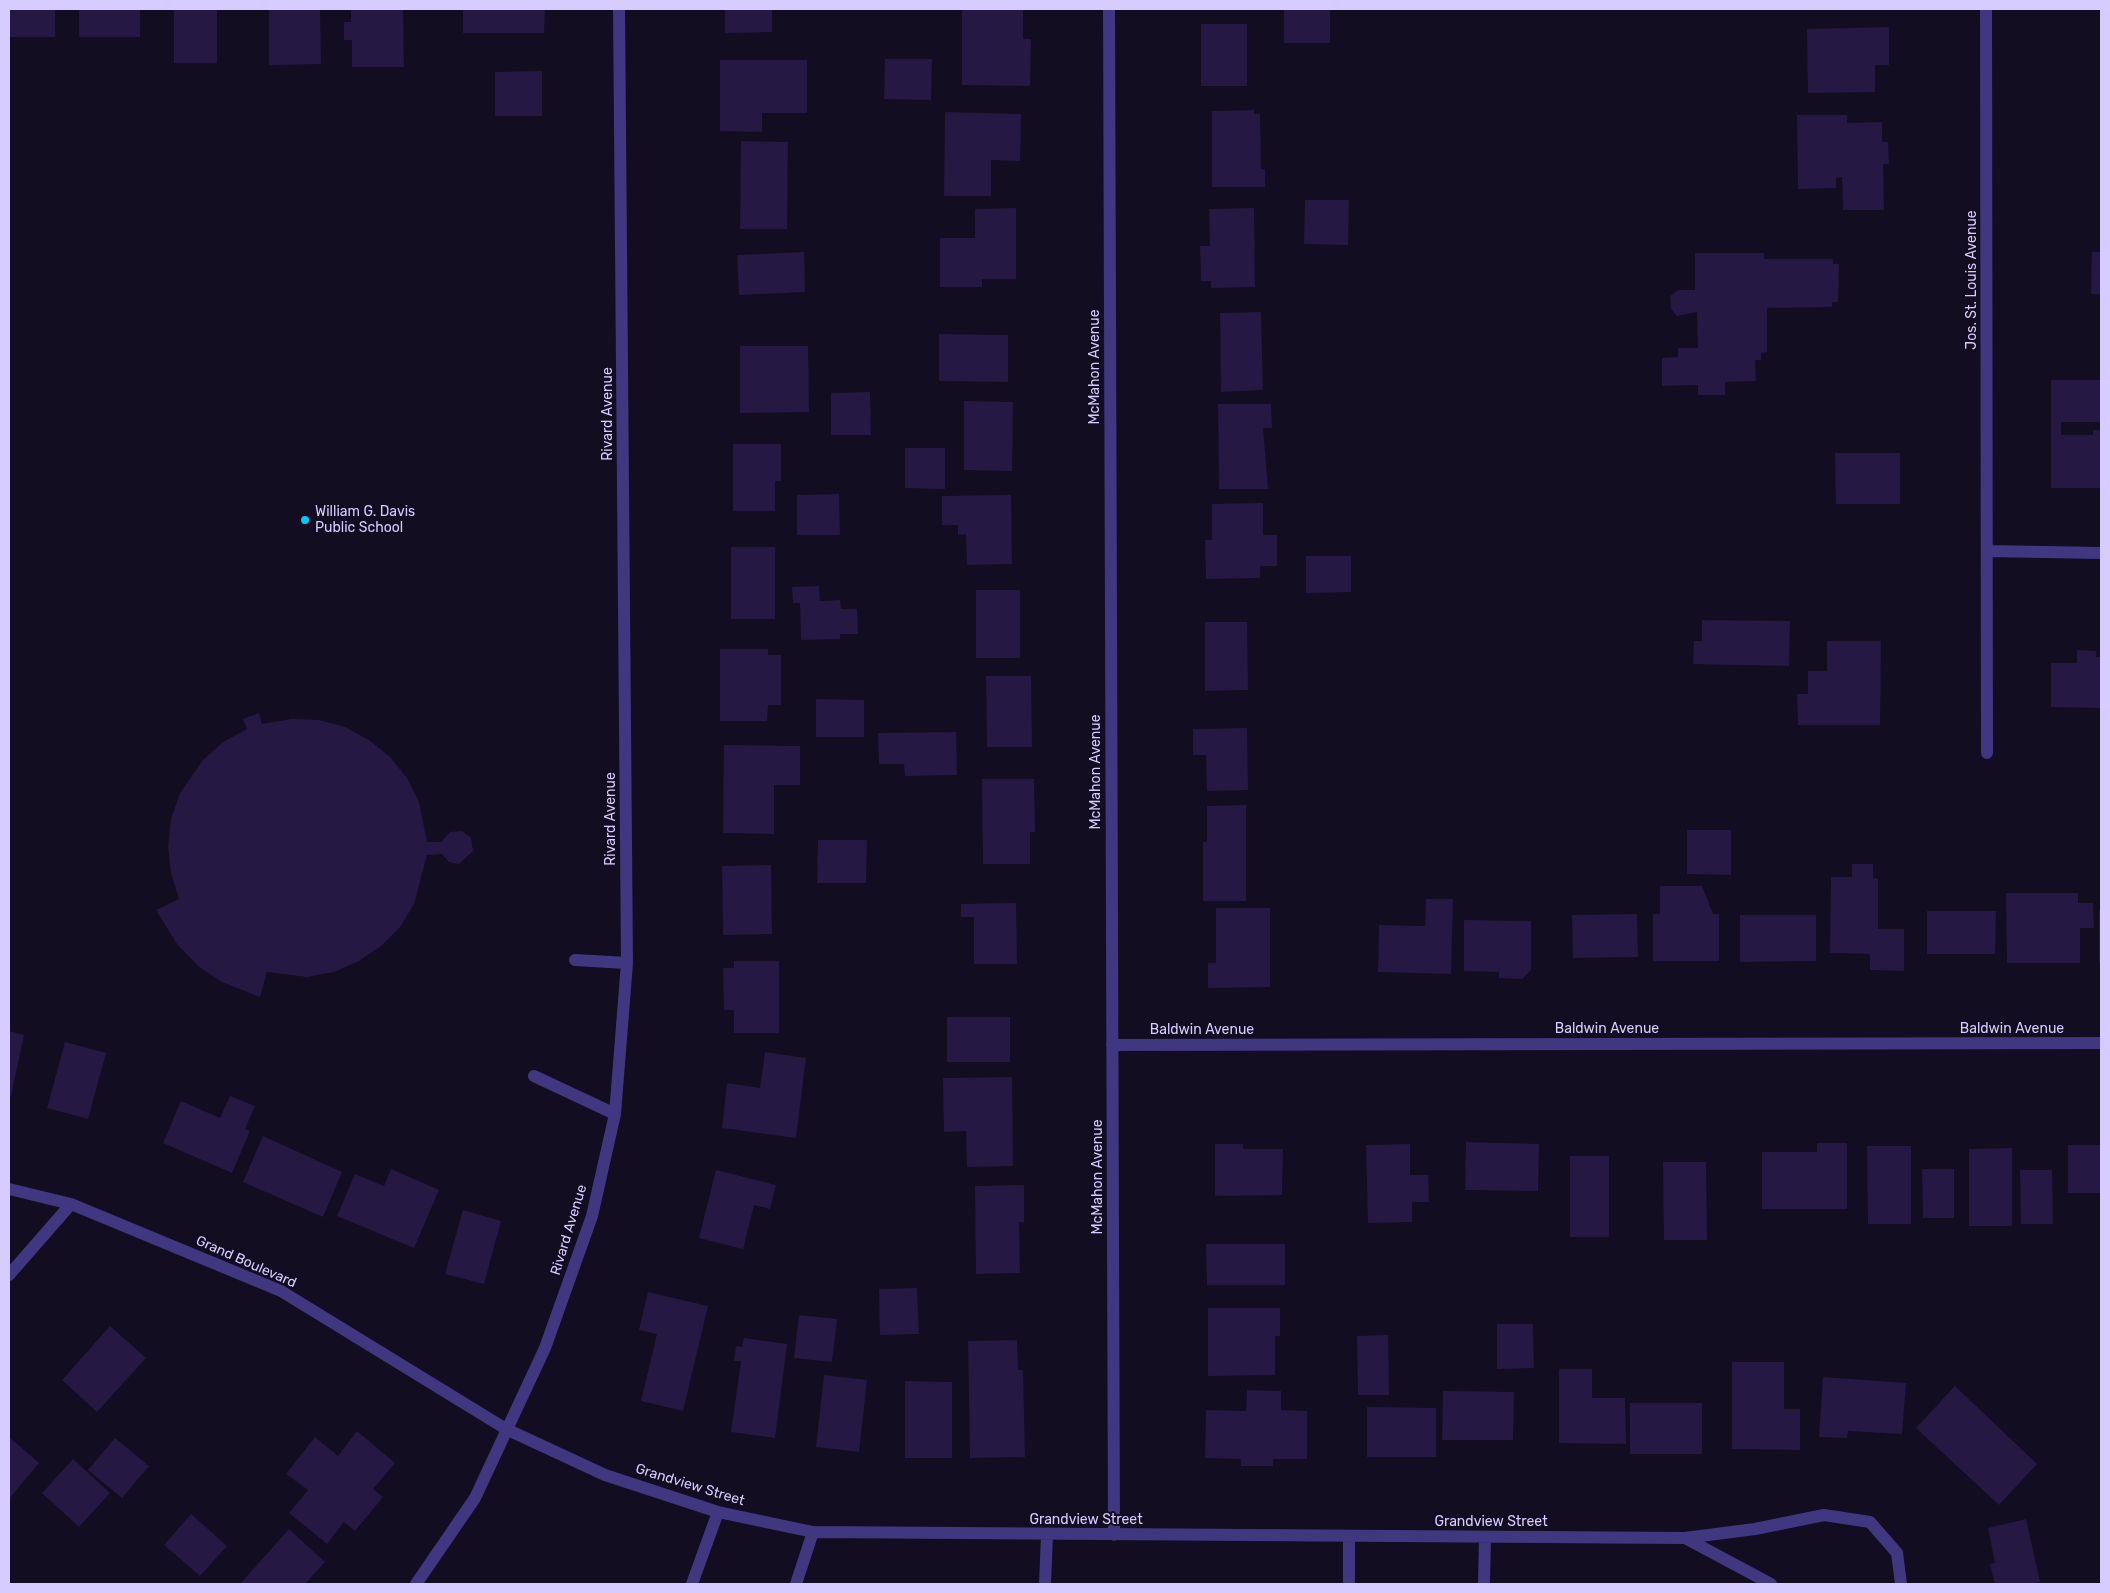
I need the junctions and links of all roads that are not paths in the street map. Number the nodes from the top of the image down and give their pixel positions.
1 (619, 9) edge
2 (1109, 9) edge
3 (1986, 9) edge
4 (1987, 550) junction
5 (2101, 553) edge
6 (1987, 753) dead end
7 (575, 960) dead end
8 (627, 963) junction
9 (2101, 1044) edge
10 (1112, 1045) junction
11 (534, 1076) dead end
12 (615, 1114) junction
13 (9, 1189) edge
14 (71, 1204) junction
15 (9, 1275) edge
16 (506, 1429) junction
17 (718, 1512) junction
18 (813, 1532) junction
19 (1047, 1534) junction
20 (1114, 1535) junction
21 (1349, 1536) junction
22 (1485, 1537) junction
23 (1685, 1538) junction
24 (416, 1584) edge
25 (692, 1584) edge
26 (796, 1584) edge
27 (1045, 1584) edge
28 (1349, 1584) edge
29 (1484, 1584) edge
30 (1771, 1584) edge
31 (1901, 1584) edge

1 - 8 street, Rivard Avenue
2 - 10 street, McMahon Avenue
3 - 4 street, Jos. St. Louis Avenue
4 - 5 street
4 - 6 street, Jos. St. Louis Avenue
7 - 8 street
8 - 12 street, Rivard Avenue
9 - 10 street, Baldwin Avenue
10 - 20 street, McMahon Avenue
11 - 12 street
12 - 16 street, Rivard Avenue
13 - 14 street, Grand Boulevard
14 - 15 street
14 - 16 street, Grand Boulevard
16 - 17 street, Grandview Street
16 - 24 street, Rivard Avenue
17 - 18 street, Grandview Street
17 - 25 street
18 - 19 street, Grandview Street
18 - 26 street
19 - 20 street, Grandview Street
19 - 27 street
20 - 21 street, Grandview Street
21 - 22 street, Grandview Street
21 - 28 street
22 - 23 street, Grandview Street
22 - 29 street
23 - 30 street, Grandview Street
23 - 31 street, Grandview Street

